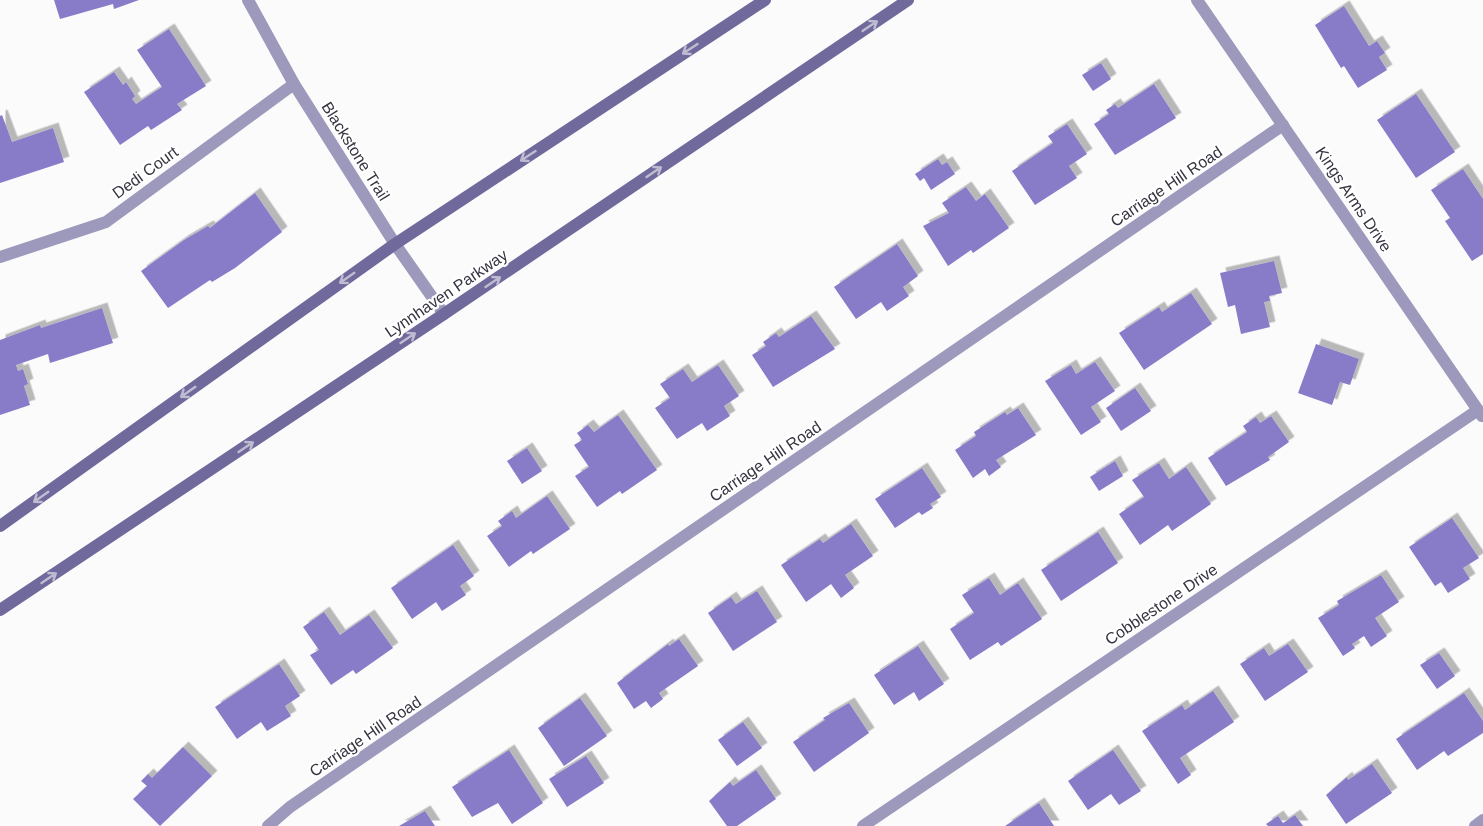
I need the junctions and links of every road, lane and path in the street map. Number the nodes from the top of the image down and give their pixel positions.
1 (248, 0) edge
2 (765, 0) edge
3 (908, 0) edge
4 (1197, 0) edge
5 (294, 84) junction
6 (1283, 125) junction
7 (395, 244) junction
8 (0, 256) edge
9 (444, 314) junction
10 (1481, 413) edge
11 (0, 526) edge
12 (0, 610) edge
13 (1483, 820) edge
14 (268, 826) edge
15 (863, 826) edge
16 (1475, 826) edge

1 - 5 street, Blackstone Trail
2 -> 7 main road
9 -> 3 main road, Lynnhaven Parkway
4 - 6 street, Kings Arms Drive
5 - 7 street, Blackstone Trail
5 - 8 street, Dedi Court
6 - 10 street, Kings Arms Drive
6 - 14 street, Carriage Hill Road
7 - 9 street, Blackstone Trail
7 -> 11 main road
12 -> 9 main road, Lynnhaven Parkway
10 - 15 street, Cobblestone Drive
13 - 16 street

